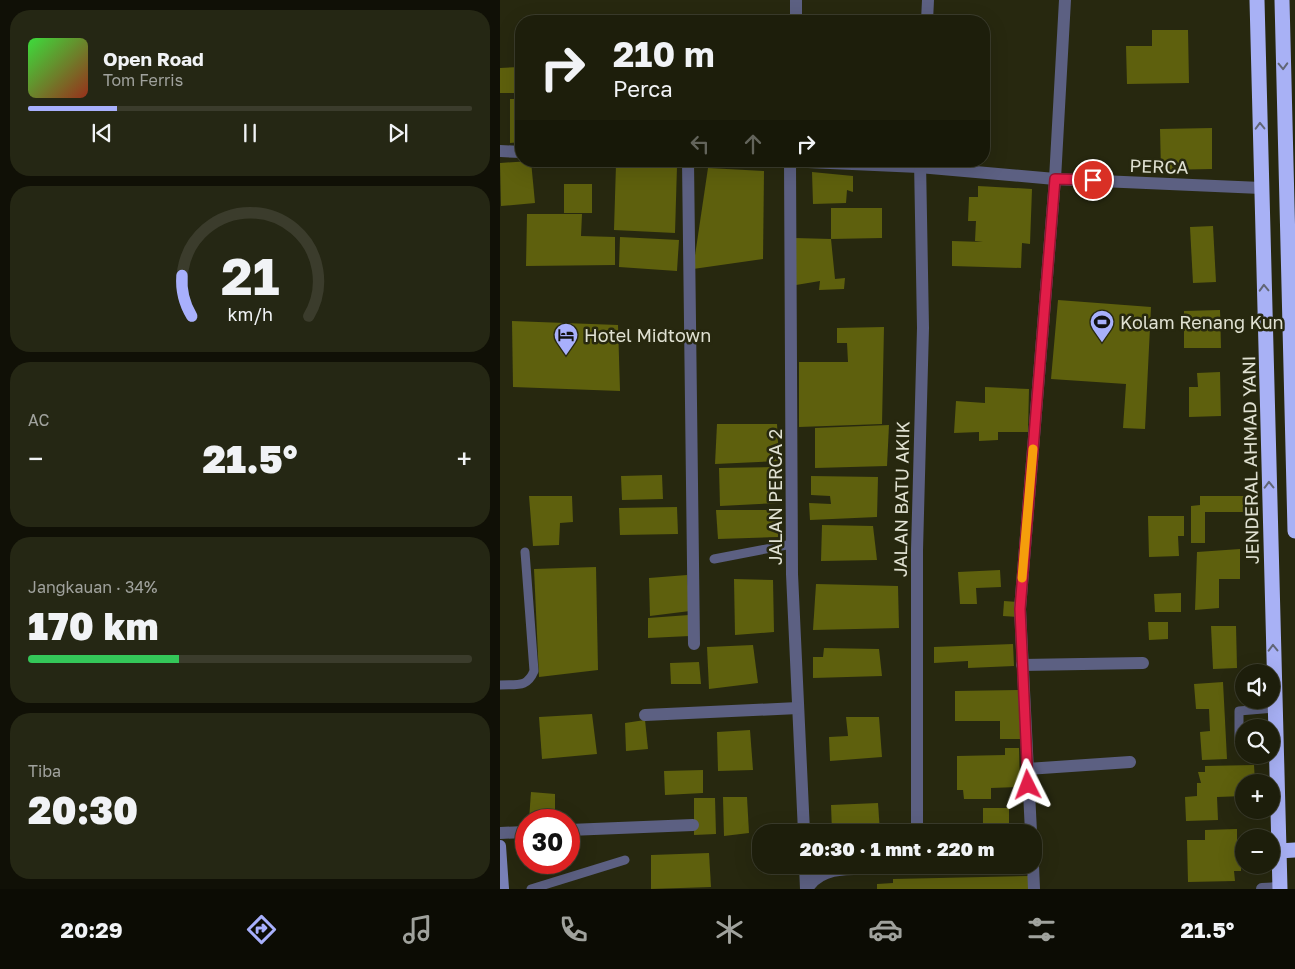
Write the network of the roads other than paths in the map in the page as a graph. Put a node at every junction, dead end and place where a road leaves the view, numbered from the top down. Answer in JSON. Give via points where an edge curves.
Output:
{"nodes":[{"id":1,"x":796,"y":0,"type":"edge"},
{"id":2,"x":928,"y":0,"type":"edge"},
{"id":3,"x":1065,"y":0,"type":"edge"},
{"id":4,"x":1257,"y":0,"type":"edge"},
{"id":5,"x":1282,"y":0,"type":"edge"},
{"id":6,"x":796,"y":15,"type":"edge"},
{"id":7,"x":927,"y":15,"type":"edge"},
{"id":8,"x":1289,"y":42,"type":"edge"},
{"id":9,"x":1290,"y":106,"type":"edge"},
{"id":10,"x":500,"y":151,"type":"edge"},
{"id":11,"x":515,"y":152,"type":"edge"},
{"id":12,"x":688,"y":167,"type":"edge"},
{"id":13,"x":788,"y":167,"type":"edge"},
{"id":14,"x":919,"y":167,"type":"edge"},
{"id":15,"x":946,"y":167,"type":"edge"},
{"id":16,"x":1055,"y":179,"type":"junction"},
{"id":17,"x":1261,"y":188,"type":"junction"},
{"id":18,"x":1292,"y":298,"type":"edge"},
{"id":19,"x":1293,"y":413,"type":"edge"},
{"id":20,"x":1268,"y":419,"type":"junction"},
{"id":21,"x":1295,"y":521,"type":"edge"},
{"id":22,"x":1295,"y":531,"type":"edge"},
{"id":23,"x":792,"y":544,"type":"junction"},
{"id":24,"x":525,"y":552,"type":"dead end"},
{"id":25,"x":714,"y":559,"type":"dead end"},
{"id":26,"x":694,"y":644,"type":"dead end"},
{"id":27,"x":1143,"y":663,"type":"dead end"},
{"id":28,"x":1274,"y":664,"type":"edge"},
{"id":29,"x":1022,"y":665,"type":"junction"},
{"id":30,"x":500,"y":685,"type":"edge"},
{"id":31,"x":798,"y":708,"type":"junction"},
{"id":32,"x":1263,"y":709,"type":"edge"},
{"id":33,"x":1275,"y":709,"type":"edge"},
{"id":34,"x":644,"y":715,"type":"dead end"},
{"id":35,"x":1239,"y":719,"type":"edge"},
{"id":36,"x":1130,"y":762,"type":"dead end"},
{"id":37,"x":1027,"y":769,"type":"junction"},
{"id":38,"x":693,"y":824,"type":"dead end"},
{"id":39,"x":804,"y":824,"type":"edge"},
{"id":40,"x":917,"y":824,"type":"edge"},
{"id":41,"x":1030,"y":824,"type":"edge"},
{"id":42,"x":580,"y":829,"type":"edge"},
{"id":43,"x":1278,"y":829,"type":"edge"},
{"id":44,"x":515,"y":832,"type":"edge"},
{"id":45,"x":500,"y":833,"type":"edge"},
{"id":46,"x":500,"y":846,"type":"edge"},
{"id":47,"x":1280,"y":850,"type":"edge"},
{"id":48,"x":1295,"y":850,"type":"edge"},
{"id":49,"x":625,"y":860,"type":"dead end"},
{"id":50,"x":806,"y":874,"type":"edge"},
{"id":51,"x":821,"y":874,"type":"edge"},
{"id":52,"x":1033,"y":874,"type":"edge"},
{"id":53,"x":1279,"y":874,"type":"edge"},
{"id":54,"x":1280,"y":888,"type":"edge"},
{"id":55,"x":503,"y":889,"type":"edge"},
{"id":56,"x":531,"y":889,"type":"edge"},
{"id":57,"x":807,"y":889,"type":"edge"},
{"id":58,"x":1034,"y":889,"type":"edge"},
{"id":59,"x":1262,"y":889,"type":"edge"}],
"edges":[{"from":1,"to":6,"type":"street"},
{"from":2,"to":7,"type":"street"},
{"from":3,"to":16,"type":"street"},
{"from":17,"to":4,"type":"highway","name":"JENDERAL AHMAD YANI","one_way":true},
{"from":5,"to":8,"type":"highway"},
{"from":8,"to":9,"type":"highway","one_way":true},
{"from":9,"to":18,"type":"highway"},
{"from":10,"to":11,"type":"street"},
{"from":12,"to":26,"type":"street"},
{"from":13,"to":23,"type":"street","name":"JALAN PERCA 2"},
{"from":14,"to":40,"type":"street","name":"JALAN BATU AKIK","via":[[923,328],[916,608]]},
{"from":15,"to":16,"type":"street","name":"PERCA"},
{"from":16,"to":17,"type":"street","name":"PERCA"},
{"from":16,"to":29,"type":"street","via":[[1020,609]]},
{"from":20,"to":17,"type":"highway","name":"JENDERAL AHMAD YANI","one_way":true},
{"from":18,"to":19,"type":"highway"},
{"from":19,"to":20,"type":"highway"},
{"from":19,"to":21,"type":"highway"},
{"from":28,"to":20,"type":"highway","name":"JENDERAL AHMAD YANI","one_way":true},
{"from":21,"to":22,"type":"highway"},
{"from":23,"to":25,"type":"lane"},
{"from":23,"to":31,"type":"street","name":"JALAN PERCA 2"},
{"from":24,"to":30,"type":"lane","via":[[534,670],[530,681],[524,684]]},
{"from":27,"to":29,"type":"street"},
{"from":29,"to":37,"type":"street"},
{"from":31,"to":34,"type":"street"},
{"from":31,"to":39,"type":"street","name":"JALAN PERCA 2"},
{"from":32,"to":35,"type":"lane","via":[[1239,711]]},
{"from":33,"to":43,"type":"highway","name":"JENDERAL AHMAD YANI"},
{"from":36,"to":37,"type":"street"},
{"from":37,"to":41,"type":"street"},
{"from":38,"to":42,"type":"street"},
{"from":44,"to":45,"type":"street"},
{"from":46,"to":55,"type":"street"},
{"from":47,"to":48,"type":"highway"},
{"from":49,"to":56,"type":"lane"},
{"from":50,"to":57,"type":"street"},
{"from":51,"to":57,"type":"street"},
{"from":52,"to":58,"type":"street"},
{"from":53,"to":54,"type":"highway","name":"JENDERAL AHMAD YANI"},
{"from":54,"to":59,"type":"street"}]}
